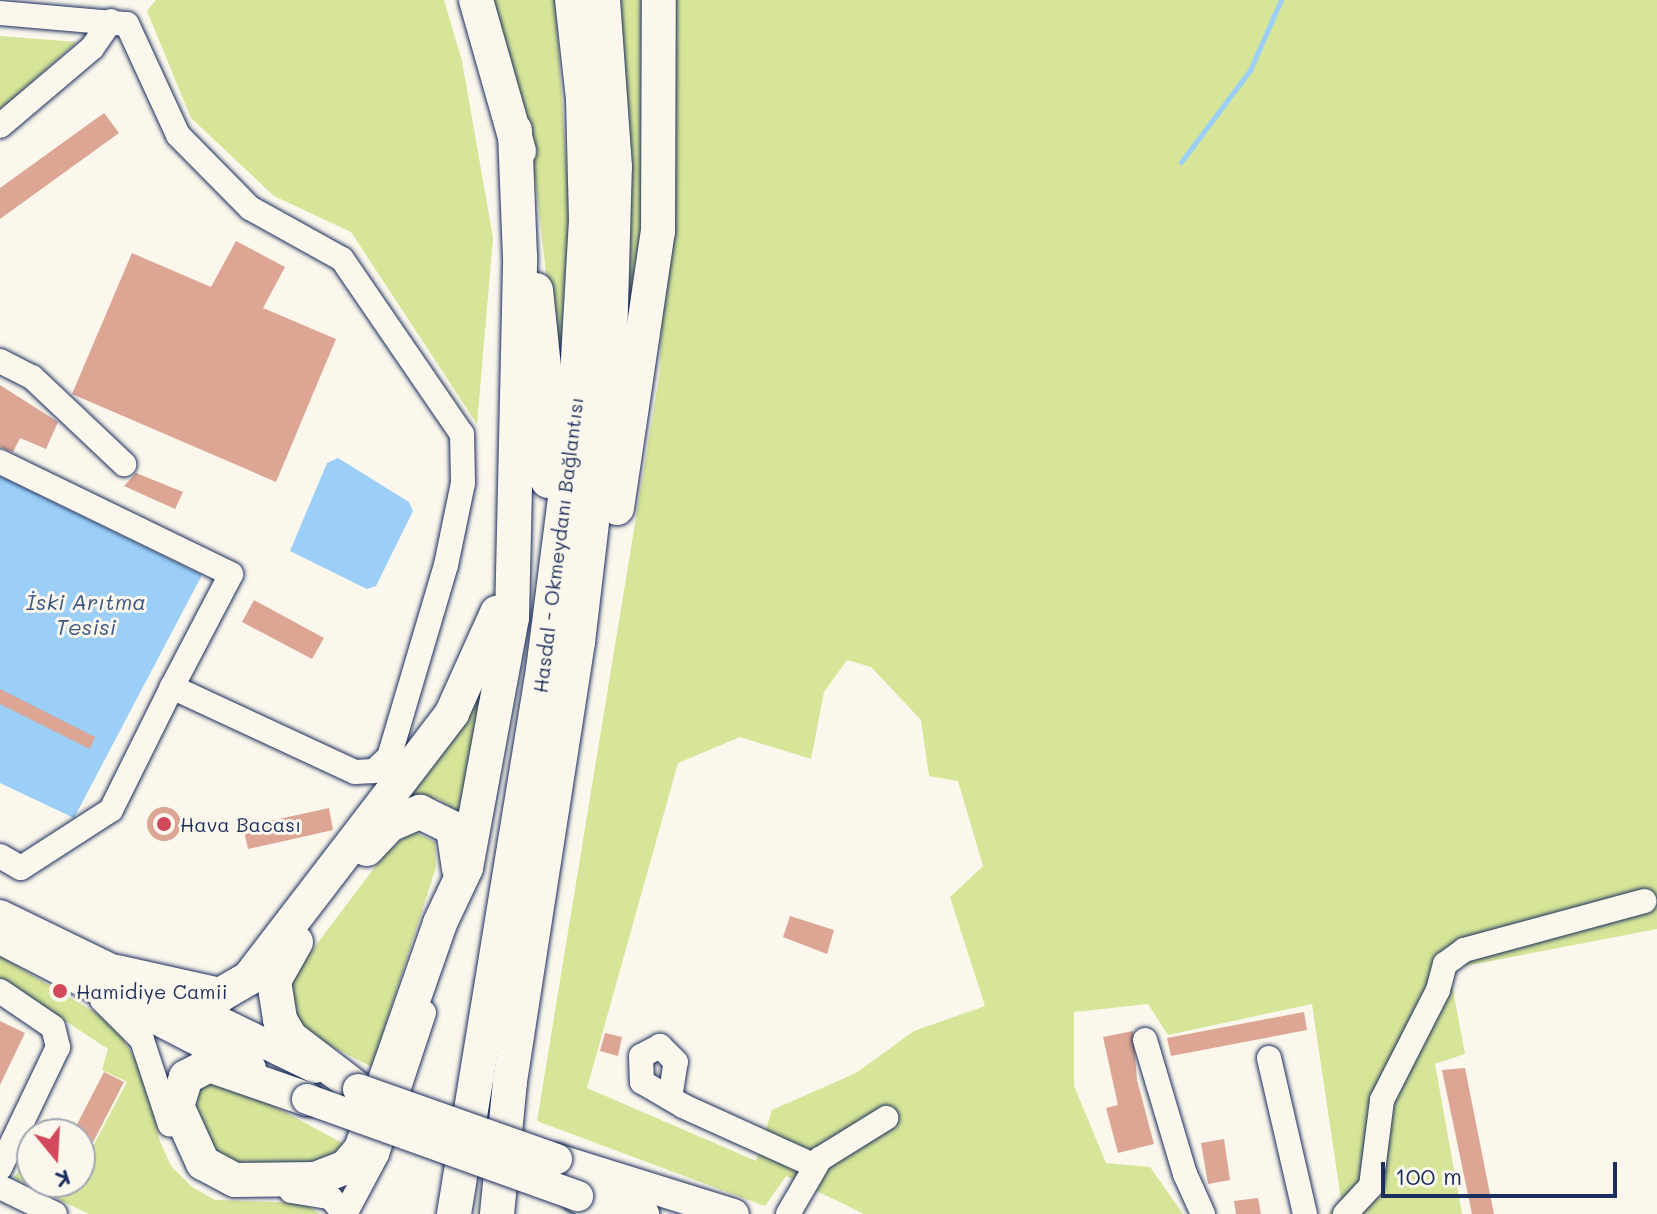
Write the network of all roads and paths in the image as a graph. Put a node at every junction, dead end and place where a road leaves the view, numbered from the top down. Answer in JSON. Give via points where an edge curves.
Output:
{"nodes":[{"id":1,"x":476,"y":0,"type":"edge"},
{"id":2,"x":572,"y":0,"type":"edge"},
{"id":3,"x":603,"y":0,"type":"edge"},
{"id":4,"x":659,"y":0,"type":"edge"},
{"id":5,"x":0,"y":13,"type":"edge"},
{"id":6,"x":111,"y":21,"type":"junction"},
{"id":7,"x":0,"y":126,"type":"edge"},
{"id":8,"x":515,"y":130,"type":"junction"},
{"id":9,"x":0,"y":361,"type":"edge"},
{"id":10,"x":0,"y":462,"type":"edge"},
{"id":11,"x":124,"y":464,"type":"dead end"},
{"id":12,"x":512,"y":505,"type":"junction"},
{"id":13,"x":172,"y":687,"type":"junction"},
{"id":14,"x":525,"y":772,"type":"junction"},
{"id":15,"x":547,"y":835,"type":"junction"},
{"id":16,"x":0,"y":856,"type":"edge"},
{"id":17,"x":457,"y":882,"type":"junction"},
{"id":18,"x":1644,"y":901,"type":"dead end"},
{"id":19,"x":0,"y":915,"type":"edge"},
{"id":20,"x":0,"y":939,"type":"edge"},
{"id":21,"x":47,"y":963,"type":"junction"},
{"id":22,"x":117,"y":972,"type":"junction"},
{"id":23,"x":0,"y":991,"type":"edge"},
{"id":24,"x":1145,"y":1040,"type":"dead end"},
{"id":25,"x":519,"y":1045,"type":"junction"},
{"id":26,"x":1269,"y":1058,"type":"dead end"},
{"id":27,"x":472,"y":1085,"type":"junction"},
{"id":28,"x":358,"y":1089,"type":"junction"},
{"id":29,"x":670,"y":1098,"type":"dead end"},
{"id":30,"x":307,"y":1099,"type":"junction"},
{"id":31,"x":886,"y":1118,"type":"dead end"},
{"id":32,"x":815,"y":1166,"type":"junction"},
{"id":33,"x":0,"y":1168,"type":"edge"},
{"id":34,"x":348,"y":1177,"type":"junction"},
{"id":35,"x":0,"y":1187,"type":"edge"},
{"id":36,"x":578,"y":1196,"type":"junction"},
{"id":37,"x":39,"y":1211,"type":"edge"},
{"id":38,"x":345,"y":1214,"type":"edge"},
{"id":39,"x":365,"y":1214,"type":"edge"},
{"id":40,"x":437,"y":1214,"type":"edge"},
{"id":41,"x":454,"y":1214,"type":"edge"},
{"id":42,"x":497,"y":1214,"type":"edge"},
{"id":43,"x":521,"y":1214,"type":"edge"},
{"id":44,"x":618,"y":1214,"type":"edge"},
{"id":45,"x":644,"y":1214,"type":"edge"},
{"id":46,"x":734,"y":1214,"type":"edge"},
{"id":47,"x":788,"y":1214,"type":"edge"},
{"id":48,"x":1203,"y":1214,"type":"edge"},
{"id":49,"x":1305,"y":1214,"type":"edge"},
{"id":50,"x":1345,"y":1214,"type":"edge"}],
"edges":[{"from":1,"to":8,"type":"highway"},
{"from":2,"to":14,"type":"highway","name":"Hasdal - Okmeydanı Bağlantısı","via":[[584,113],[583,315],[555,585]]},
{"from":3,"to":15,"type":"highway","name":"Hasdal - Okmeydanı Bağlantısı","via":[[615,167],[610,363],[582,615]]},
{"from":4,"to":15,"type":"highway","via":[[662,174],[651,297],[572,782]]},
{"from":5,"to":6,"type":"street"},
{"from":6,"to":7,"type":"street","via":[[92,48]]},
{"from":6,"to":13,"type":"street","via":[[127,24],[178,135],[250,208],[342,259],[462,434],[463,483],[446,565],[400,728],[389,757],[374,771],[355,772]]},
{"from":8,"to":12,"type":"highway","via":[[520,257]]},
{"from":8,"to":14,"type":"highway","via":[[550,449],[523,696]]},
{"from":9,"to":11,"type":"street","via":[[32,377]]},
{"from":10,"to":13,"type":"street","via":[[231,574]]},
{"from":12,"to":17,"type":"highway","via":[[508,640],[472,850]]},
{"from":12,"to":22,"type":"highway","via":[[497,614],[467,688],[249,978],[220,995]]},
{"from":13,"to":16,"type":"street","via":[[111,810],[21,868]]},
{"from":14,"to":27,"type":"highway","name":"Hasdal - Okmeydanı Bağlantısı"},
{"from":15,"to":25,"type":"highway","name":"Hasdal - Okmeydanı Bağlantısı"},
{"from":17,"to":28,"type":"highway","via":[[459,842],[453,828],[420,812],[400,818],[370,844],[280,965],[273,992],[284,1030]]},
{"from":17,"to":34,"type":"highway"},
{"from":18,"to":50,"type":"street","via":[[1464,950],[1445,964],[1433,1001],[1382,1100],[1371,1186]]},
{"from":19,"to":22,"type":"main road"},
{"from":20,"to":21,"type":"main road"},
{"from":21,"to":30,"type":"main road"},
{"from":21,"to":38,"type":"street","via":[[106,1002],[142,1040],[174,1141],[201,1173],[237,1189],[309,1190],[330,1197]]},
{"from":22,"to":28,"type":"main road"},
{"from":23,"to":33,"type":"street","via":[[53,1027],[58,1047]]},
{"from":24,"to":48,"type":"street","via":[[1185,1174]]},
{"from":25,"to":42,"type":"highway"},
{"from":25,"to":43,"type":"highway"},
{"from":26,"to":49,"type":"street"},
{"from":27,"to":40,"type":"highway","via":[[459,1104]]},
{"from":27,"to":41,"type":"highway"},
{"from":28,"to":46,"type":"main road","bridge":true},
{"from":29,"to":32,"type":"street"},
{"from":30,"to":34,"type":"highway","via":[[209,1065],[186,1077],[177,1106],[192,1148],[218,1174],[269,1183]]},
{"from":30,"to":36,"type":"main road","bridge":true},
{"from":31,"to":32,"type":"street"},
{"from":32,"to":47,"type":"street"},
{"from":34,"to":38,"type":"street"},
{"from":34,"to":39,"type":"street"},
{"from":35,"to":37,"type":"street"},
{"from":36,"to":44,"type":"highway"},
{"from":36,"to":45,"type":"main road"}]}
